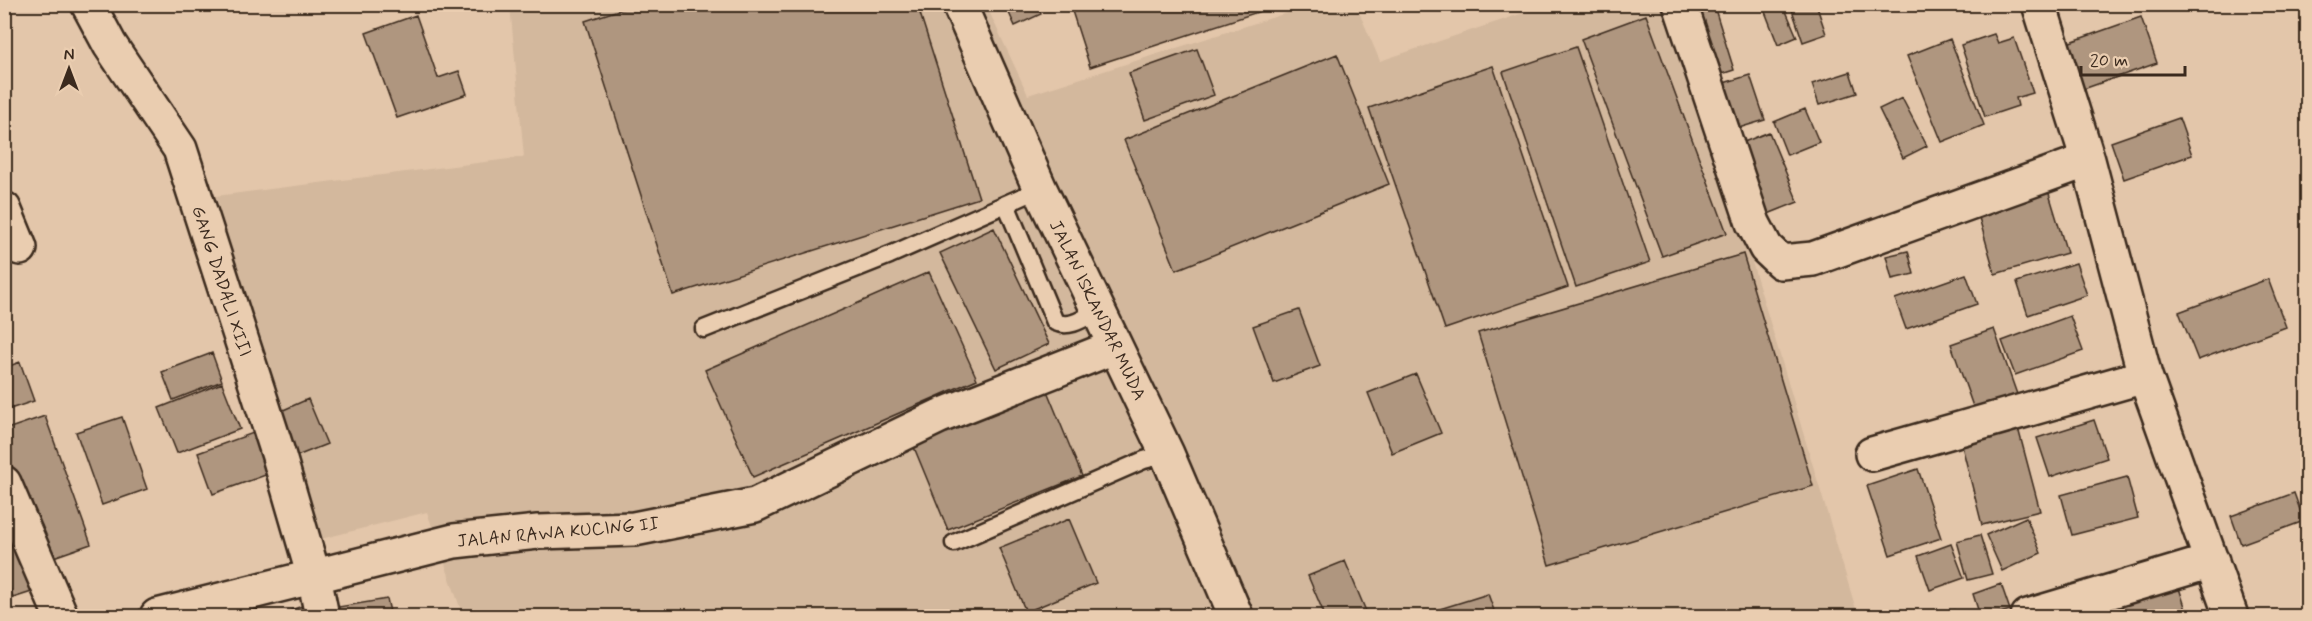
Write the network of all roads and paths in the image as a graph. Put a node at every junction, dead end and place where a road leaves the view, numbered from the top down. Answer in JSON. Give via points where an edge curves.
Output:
{"nodes":[{"id":1,"x":88,"y":4,"type":"edge"},
{"id":2,"x":959,"y":4,"type":"edge"},
{"id":3,"x":1680,"y":4,"type":"edge"},
{"id":4,"x":2039,"y":4,"type":"edge"},
{"id":5,"x":2088,"y":160,"type":"junction"},
{"id":6,"x":1040,"y":189,"type":"junction"},
{"id":7,"x":1006,"y":204,"type":"junction"},
{"id":8,"x":4,"y":209,"type":"edge"},
{"id":9,"x":20,"y":248,"type":"dead end"},
{"id":10,"x":1097,"y":311,"type":"junction"},
{"id":11,"x":704,"y":329,"type":"dead end"},
{"id":12,"x":1114,"y":347,"type":"junction"},
{"id":13,"x":2145,"y":376,"type":"junction"},
{"id":14,"x":1167,"y":454,"type":"junction"},
{"id":15,"x":1872,"y":454,"type":"dead end"},
{"id":16,"x":4,"y":483,"type":"edge"},
{"id":17,"x":954,"y":543,"type":"dead end"},
{"id":18,"x":2212,"y":561,"type":"junction"},
{"id":19,"x":314,"y":577,"type":"junction"},
{"id":20,"x":61,"y":616,"type":"edge"},
{"id":21,"x":157,"y":616,"type":"edge"},
{"id":22,"x":322,"y":616,"type":"edge"},
{"id":23,"x":1236,"y":616,"type":"edge"},
{"id":24,"x":2028,"y":616,"type":"edge"},
{"id":25,"x":2231,"y":616,"type":"edge"}],
"edges":[{"from":1,"to":19,"type":"street","name":"GANG DADALI XIII","via":[[110,45],[180,149]]},
{"from":2,"to":6,"type":"street","name":"JALAN ISKANDAR MUDA"},
{"from":3,"to":5,"type":"street","via":[[1753,223],[1766,248],[1781,262],[1813,259]]},
{"from":4,"to":5,"type":"street"},
{"from":5,"to":13,"type":"street"},
{"from":6,"to":7,"type":"lane"},
{"from":6,"to":10,"type":"street","name":"JALAN ISKANDAR MUDA"},
{"from":7,"to":10,"type":"lane","via":[[1055,322],[1070,324]]},
{"from":7,"to":11,"type":"lane"},
{"from":8,"to":9,"type":"street"},
{"from":10,"to":12,"type":"street","name":"JALAN ISKANDAR MUDA"},
{"from":12,"to":14,"type":"street","name":"JALAN ISKANDAR MUDA"},
{"from":12,"to":19,"type":"street","name":"JALAN RAWA KUCING II","via":[[940,416],[755,505],[634,530],[538,532],[454,541]]},
{"from":13,"to":15,"type":"street"},
{"from":13,"to":18,"type":"street"},
{"from":14,"to":17,"type":"lane","via":[[1144,460]]},
{"from":14,"to":23,"type":"street","name":"JALAN ISKANDAR MUDA"},
{"from":16,"to":20,"type":"street"},
{"from":18,"to":24,"type":"street"},
{"from":18,"to":25,"type":"street"},
{"from":19,"to":21,"type":"street","name":"JALAN RAWA KUCING II"},
{"from":19,"to":22,"type":"street","name":"GANG DADALI XIII"}]}
